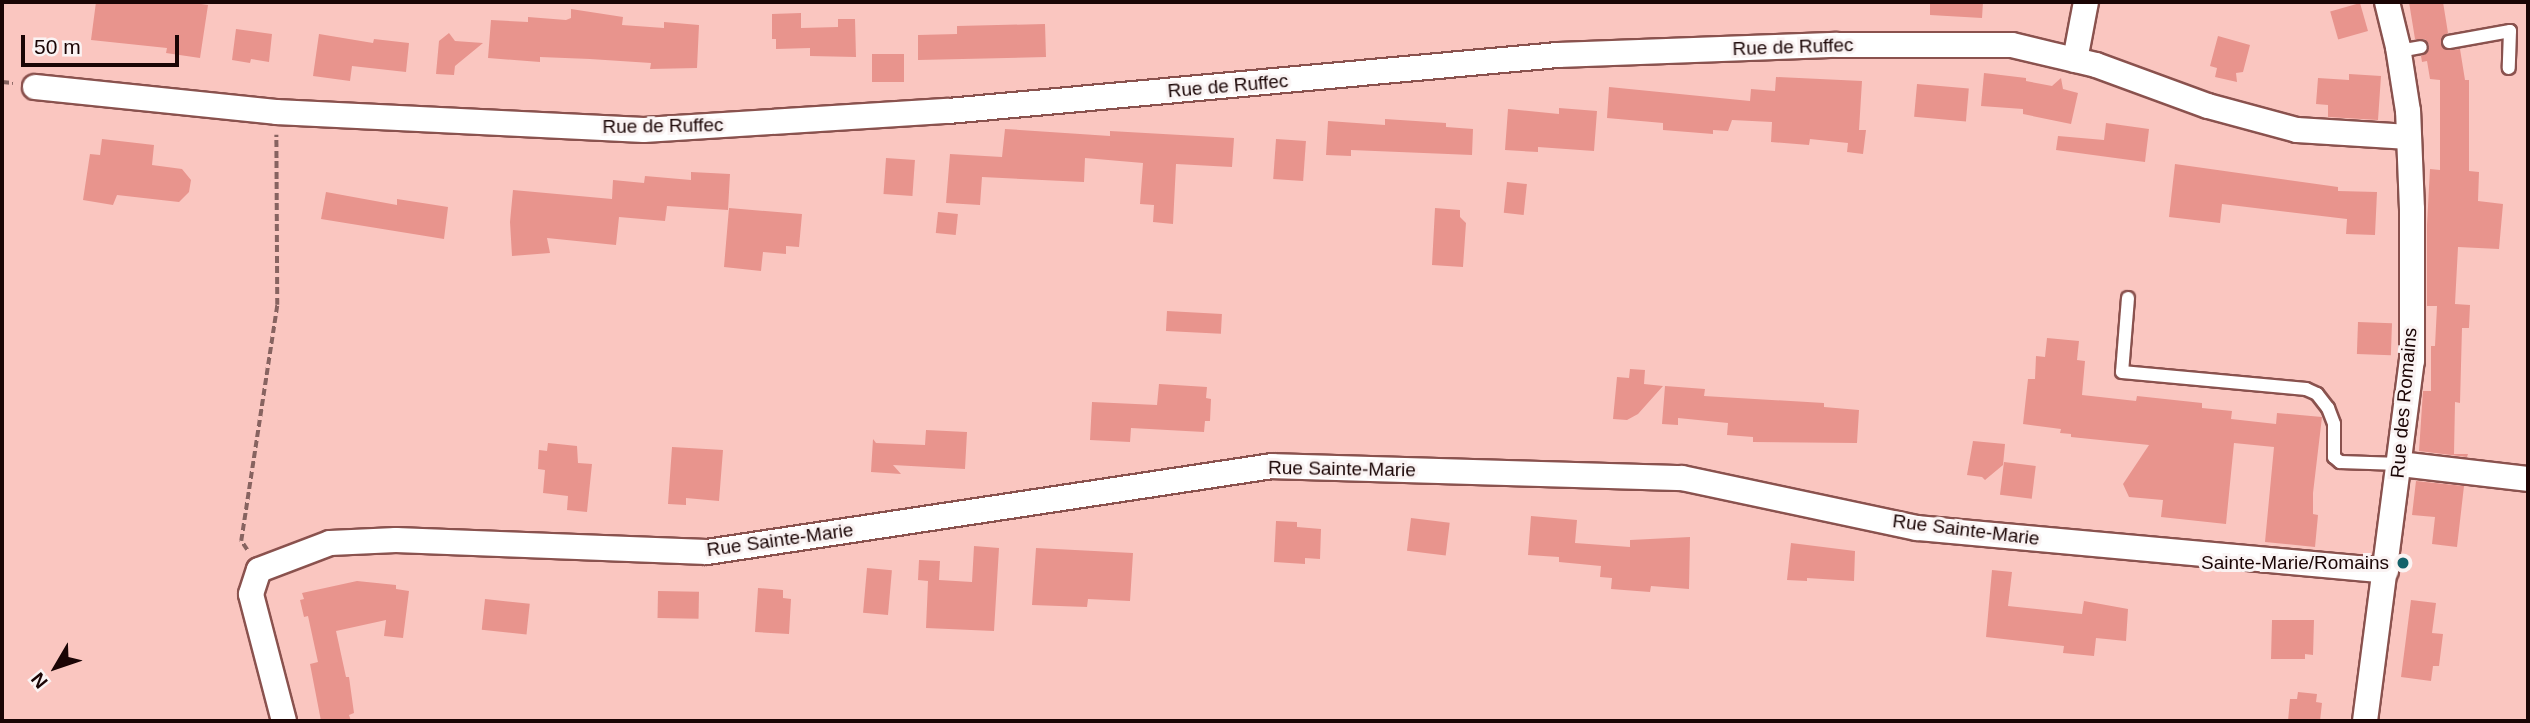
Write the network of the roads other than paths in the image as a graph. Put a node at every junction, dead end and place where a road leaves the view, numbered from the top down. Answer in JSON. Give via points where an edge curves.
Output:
{"nodes":[{"id":1,"x":2086,"y":2,"type":"edge"},
{"id":2,"x":2387,"y":2,"type":"edge"},
{"id":3,"x":2449,"y":42,"type":"dead end"},
{"id":4,"x":2075,"y":60,"type":"junction"},
{"id":5,"x":2509,"y":68,"type":"dead end"},
{"id":6,"x":36,"y":87,"type":"dead end"},
{"id":7,"x":2409,"y":137,"type":"junction"},
{"id":8,"x":2128,"y":298,"type":"dead end"},
{"id":9,"x":2400,"y":464,"type":"junction"},
{"id":10,"x":2528,"y":480,"type":"edge"},
{"id":11,"x":2386,"y":571,"type":"junction"},
{"id":12,"x":284,"y":721,"type":"edge"},
{"id":13,"x":2365,"y":721,"type":"edge"}],
"edges":[{"from":1,"to":4,"type":"street"},
{"from":2,"to":7,"type":"street","name":"Rue des Romains","via":[[2410,49]]},
{"from":3,"to":5,"type":"lane","via":[[2511,25]]},
{"from":4,"to":6,"type":"street","name":"Rue de Ruffec","via":[[2012,46],[1837,45],[1572,55],[948,111],[644,130],[276,112]]},
{"from":4,"to":7,"type":"street","name":"Rue de Ruffec","via":[[2208,106],[2297,130]]},
{"from":7,"to":9,"type":"street","name":"Rue des Romains","via":[[2412,361]]},
{"from":8,"to":9,"type":"lane","via":[[2122,372],[2306,389],[2328,408],[2334,424],[2334,457],[2340,463]]},
{"from":9,"to":10,"type":"street"},
{"from":9,"to":11,"type":"street","name":"Rue des Romains"},
{"from":11,"to":12,"type":"street","name":"Rue Sainte-Marie","via":[[1917,528],[1682,478],[1272,466],[707,552],[396,540],[330,543],[260,570],[251,594]]},
{"from":11,"to":13,"type":"street","name":"Rue des Romains"}]}
